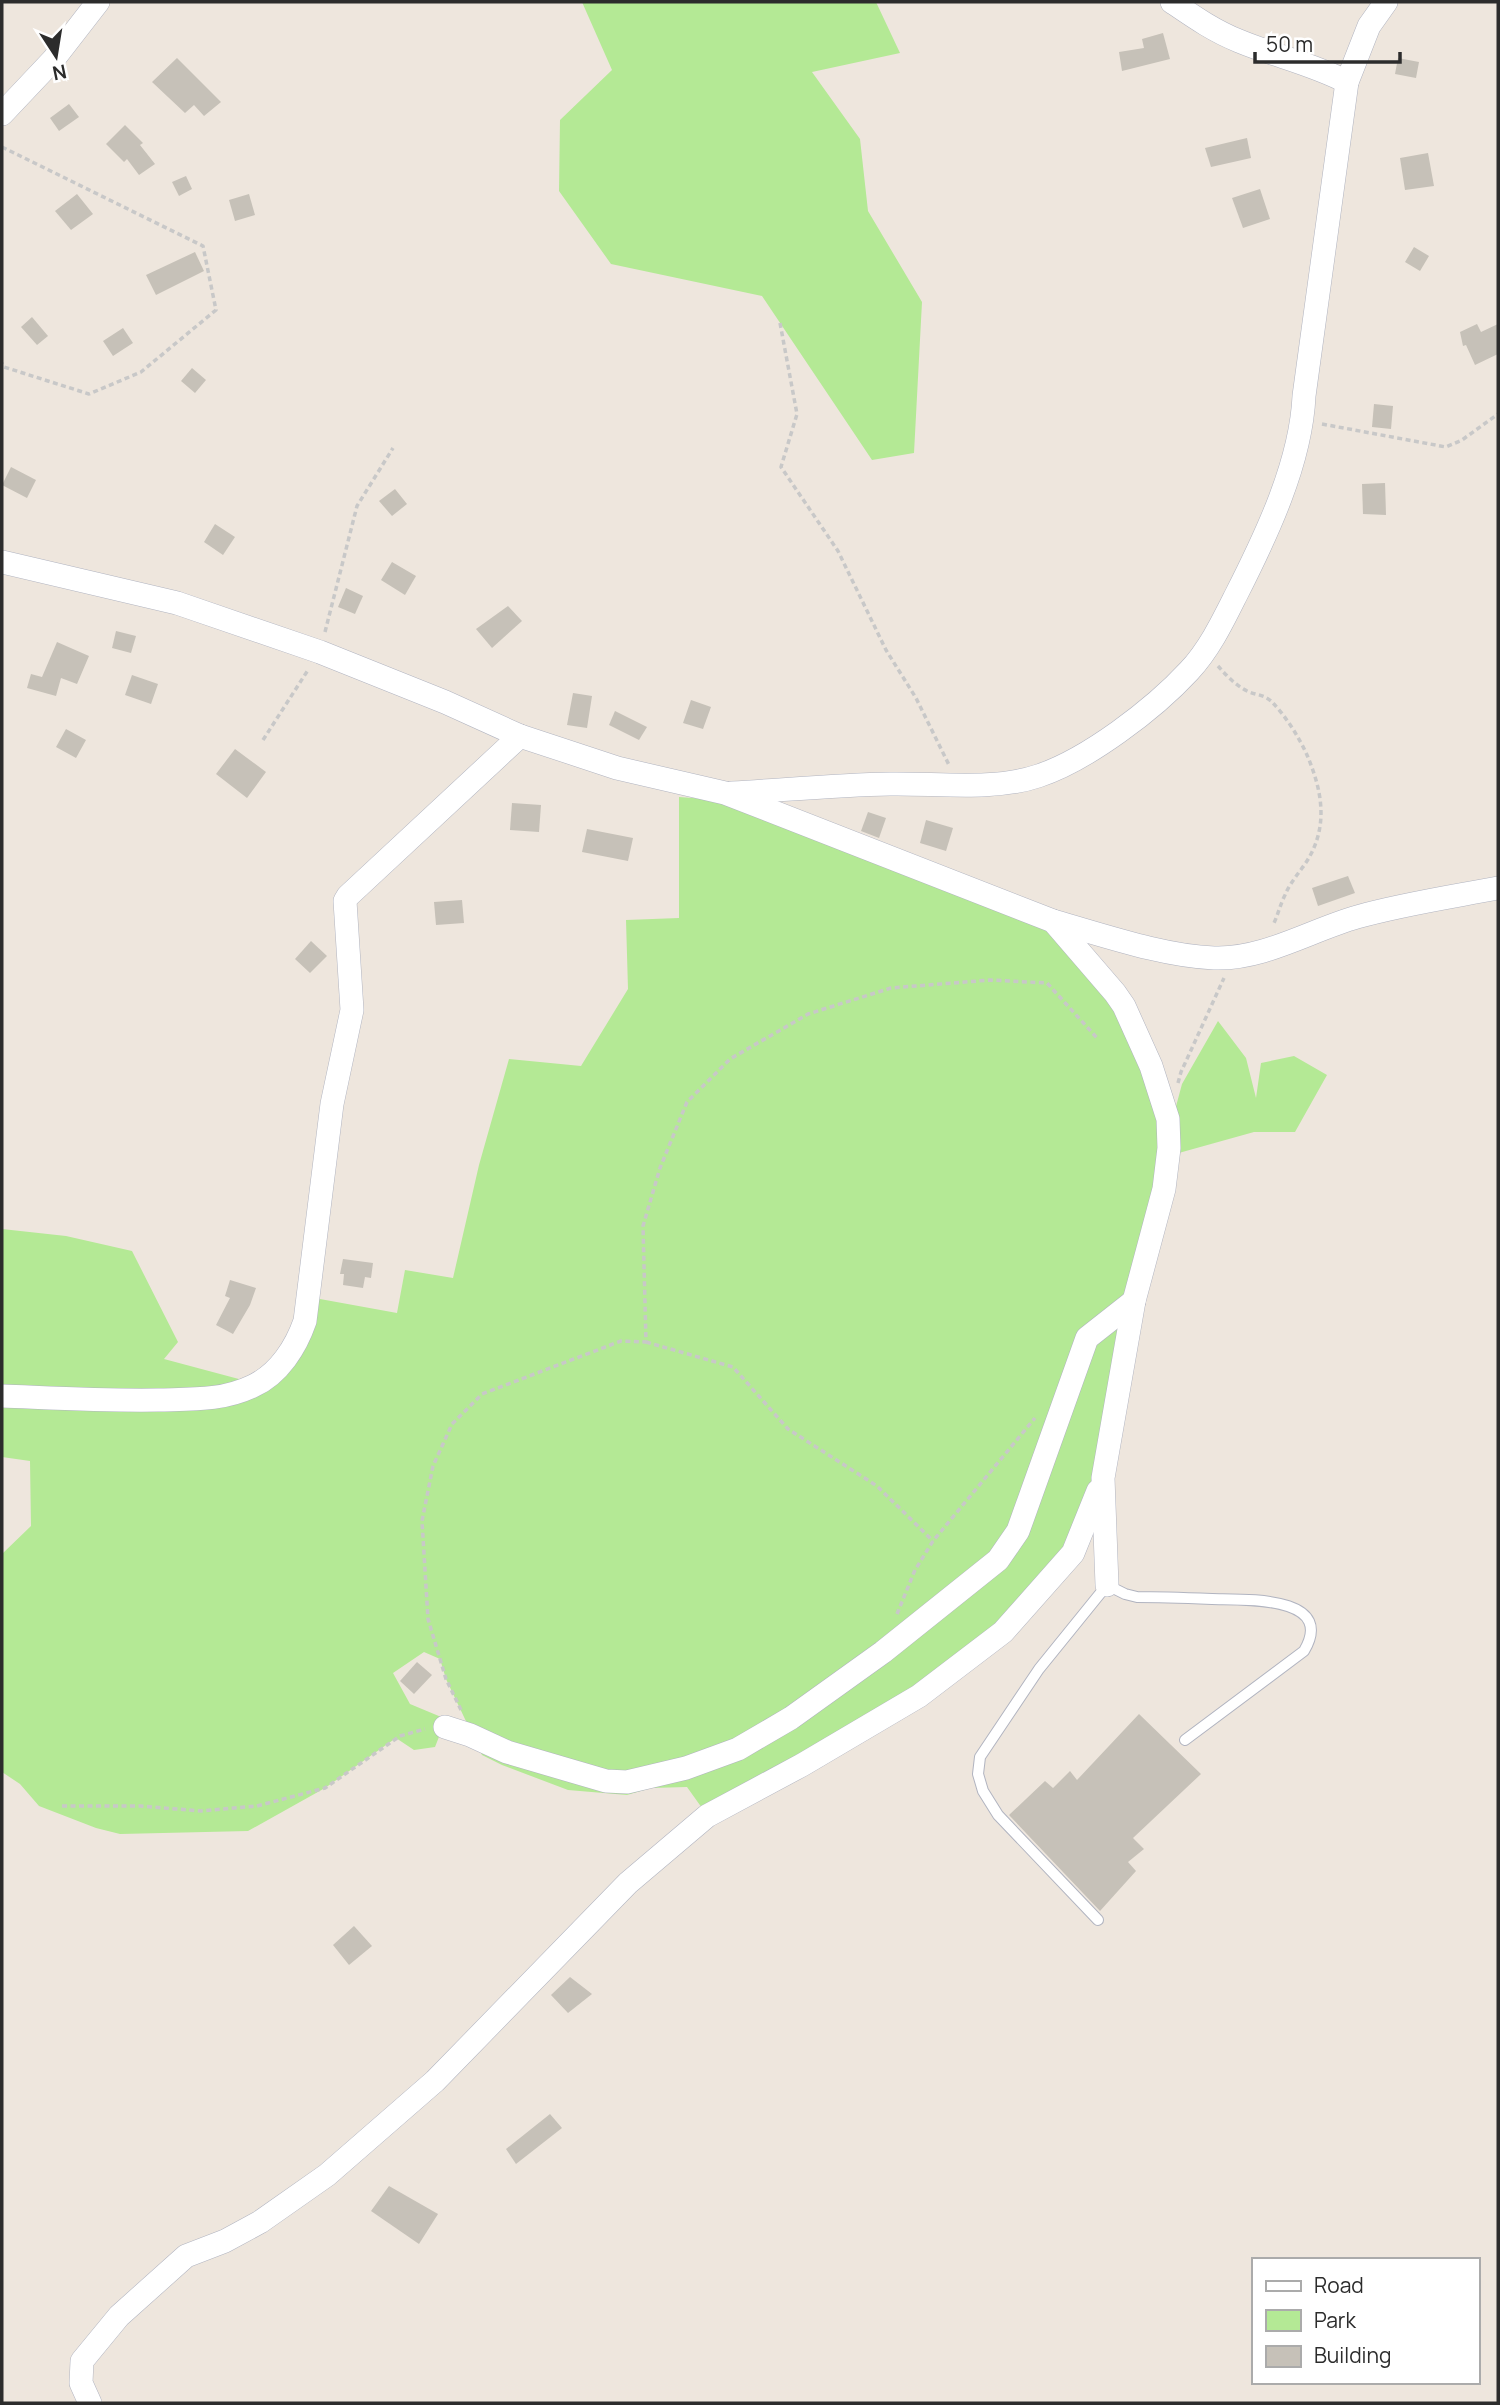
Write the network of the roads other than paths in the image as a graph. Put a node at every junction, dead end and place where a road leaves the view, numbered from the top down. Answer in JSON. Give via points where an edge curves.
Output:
{"nodes":[{"id":1,"x":99,"y":2,"type":"edge"},
{"id":2,"x":1172,"y":2,"type":"edge"},
{"id":3,"x":1386,"y":2,"type":"edge"},
{"id":4,"x":1348,"y":82,"type":"junction"},
{"id":5,"x":2,"y":114,"type":"edge"},
{"id":6,"x":2,"y":562,"type":"edge"},
{"id":7,"x":520,"y":736,"type":"junction"},
{"id":8,"x":725,"y":793,"type":"junction"},
{"id":9,"x":1498,"y":888,"type":"edge"},
{"id":10,"x":1053,"y":921,"type":"junction"},
{"id":11,"x":1134,"y":1301,"type":"junction"},
{"id":12,"x":2,"y":1395,"type":"edge"},
{"id":13,"x":1103,"y":1478,"type":"junction"},
{"id":14,"x":1107,"y":1585,"type":"junction"},
{"id":15,"x":445,"y":1727,"type":"road end"},
{"id":16,"x":1185,"y":1740,"type":"dead end"},
{"id":17,"x":1098,"y":1920,"type":"dead end"},
{"id":18,"x":90,"y":2403,"type":"edge"}],
"edges":[{"from":1,"to":5,"type":"street"},
{"from":2,"to":4,"type":"street","via":[[1227,36]]},
{"from":3,"to":4,"type":"street","via":[[1369,26]]},
{"from":4,"to":8,"type":"street","via":[[1303,420],[1274,519],[1222,624],[1189,671],[1115,734],[1037,777],[962,785]]},
{"from":6,"to":7,"type":"street","via":[[177,603],[320,652]]},
{"from":7,"to":8,"type":"street","via":[[617,768]]},
{"from":7,"to":12,"type":"street","via":[[345,901],[352,1010],[332,1104],[305,1321],[291,1352],[255,1386],[218,1398],[96,1401]]},
{"from":8,"to":10,"type":"street"},
{"from":9,"to":10,"type":"street","via":[[1356,917],[1236,957],[1183,955]]},
{"from":10,"to":11,"type":"street","via":[[1124,1006],[1168,1119],[1164,1189]]},
{"from":11,"to":13,"type":"street"},
{"from":11,"to":15,"type":"street","via":[[1087,1338],[1018,1531],[998,1560],[791,1718],[738,1749],[687,1768],[627,1782],[606,1781],[507,1752]]},
{"from":13,"to":14,"type":"street"},
{"from":13,"to":18,"type":"street","via":[[1073,1553],[1003,1632],[919,1696],[707,1816],[628,1883],[435,2081],[327,2175],[260,2222],[186,2256],[120,2316],[82,2361],[81,2383]]},
{"from":14,"to":16,"type":"lane","via":[[1137,1597],[1270,1601],[1306,1616],[1311,1640],[1304,1651]]},
{"from":14,"to":17,"type":"lane","via":[[1039,1669],[980,1757],[978,1774],[998,1815]]}]}
